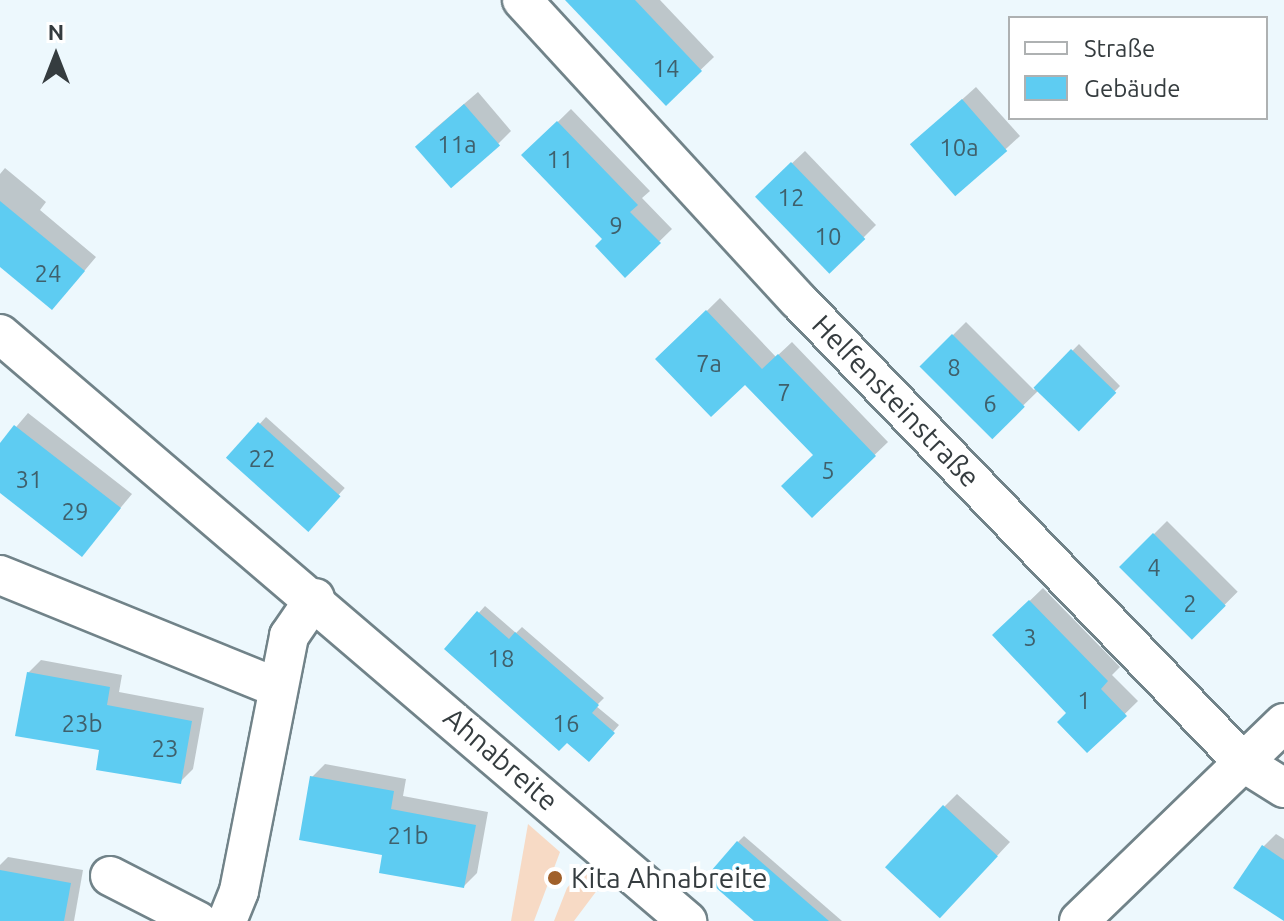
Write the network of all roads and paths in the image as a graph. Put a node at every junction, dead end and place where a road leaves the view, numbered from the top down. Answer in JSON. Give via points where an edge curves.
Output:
{"nodes":[{"id":1,"x":522,"y":0,"type":"edge"},
{"id":2,"x":0,"y":334,"type":"edge"},
{"id":3,"x":0,"y":575,"type":"edge"},
{"id":4,"x":315,"y":598,"type":"junction"},
{"id":5,"x":276,"y":687,"type":"junction"},
{"id":6,"x":1284,"y":723,"type":"edge"},
{"id":7,"x":1244,"y":763,"type":"junction"},
{"id":8,"x":1284,"y":788,"type":"edge"},
{"id":9,"x":110,"y":876,"type":"dead end"},
{"id":10,"x":198,"y":921,"type":"edge"},
{"id":11,"x":227,"y":921,"type":"edge"},
{"id":12,"x":687,"y":921,"type":"edge"},
{"id":13,"x":1079,"y":921,"type":"edge"}],
"edges":[{"from":1,"to":7,"type":"street","name":"Helfensteinstraße","via":[[798,300]]},
{"from":2,"to":4,"type":"street","name":"Ahnabreite"},
{"from":3,"to":5,"type":"street"},
{"from":4,"to":5,"type":"street","via":[[289,636]]},
{"from":4,"to":12,"type":"street","name":"Ahnabreite"},
{"from":5,"to":11,"type":"street","via":[[239,891]]},
{"from":6,"to":7,"type":"street"},
{"from":7,"to":8,"type":"street","name":"Helfensteinstraße"},
{"from":7,"to":13,"type":"street"},
{"from":9,"to":10,"type":"street"}]}
